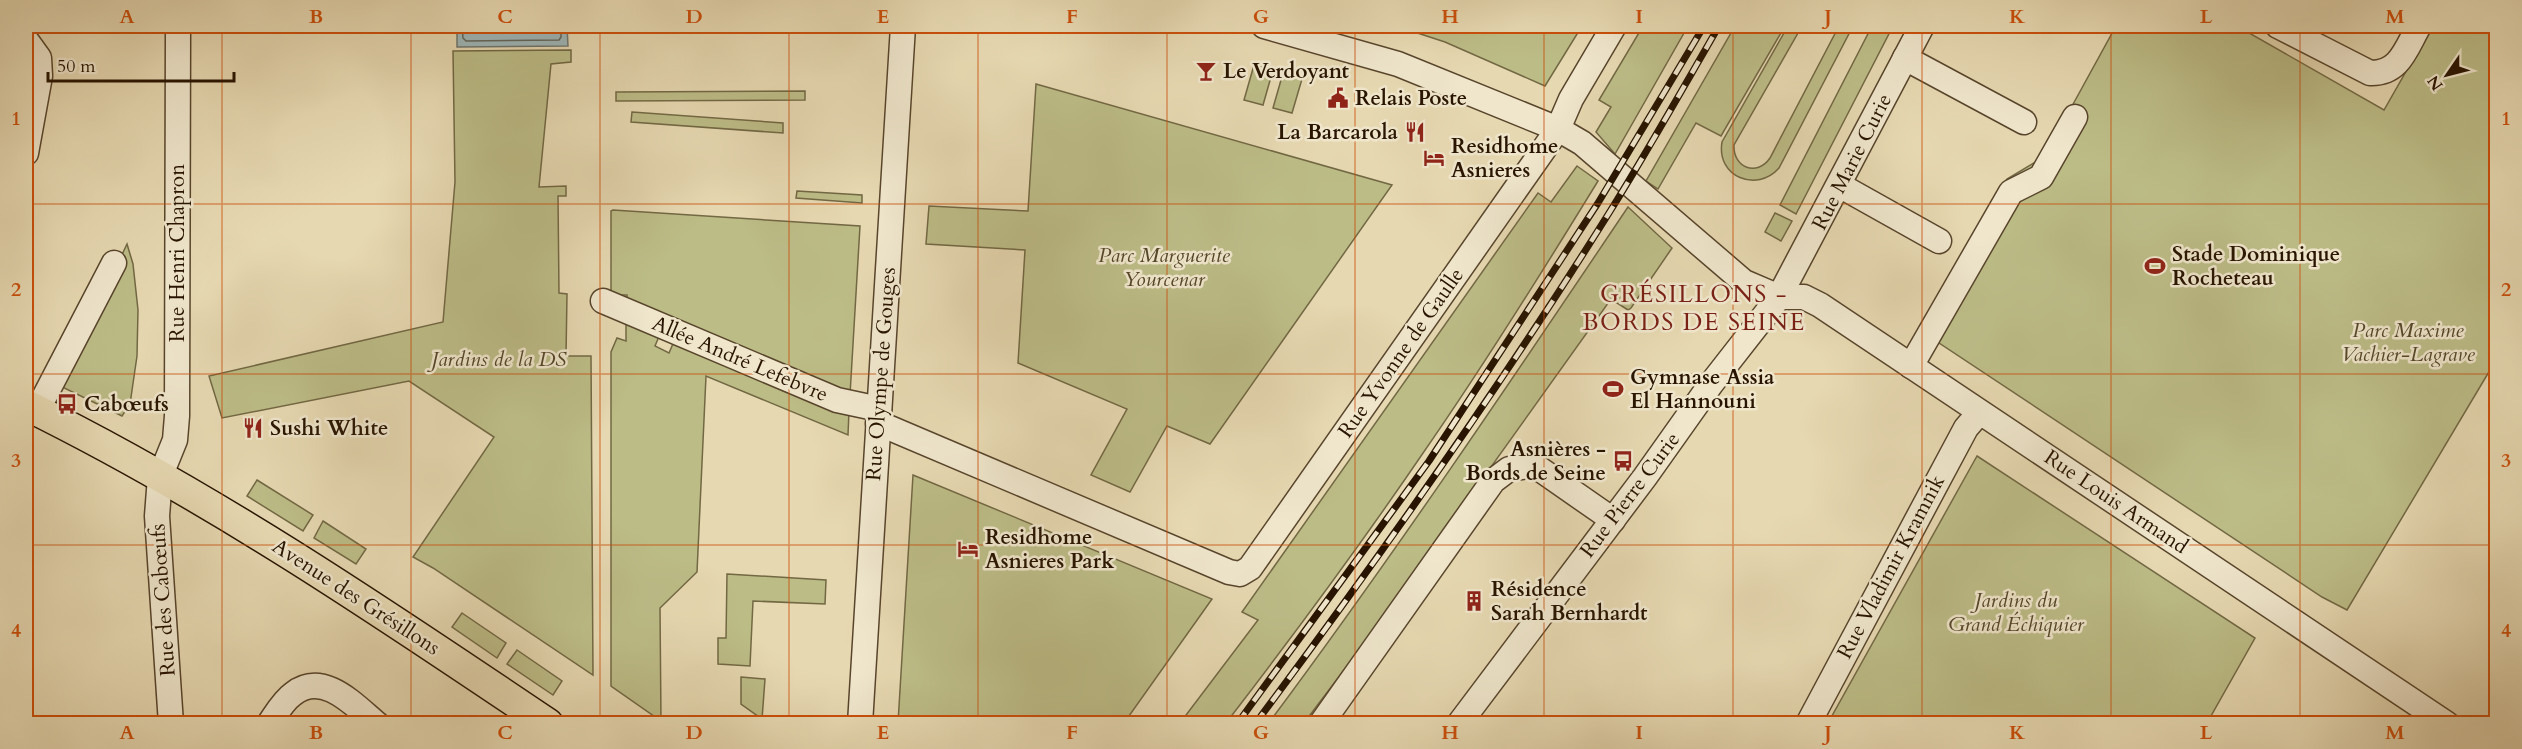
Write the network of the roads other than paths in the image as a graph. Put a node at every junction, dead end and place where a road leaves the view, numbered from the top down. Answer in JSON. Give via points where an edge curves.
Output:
{"nodes":[{"id":1,"x":178,"y":26,"type":"edge"},
{"id":2,"x":903,"y":26,"type":"edge"},
{"id":3,"x":1264,"y":26,"type":"edge"},
{"id":4,"x":1614,"y":26,"type":"edge"},
{"id":5,"x":1922,"y":26,"type":"edge"},
{"id":6,"x":2278,"y":26,"type":"edge"},
{"id":7,"x":2419,"y":26,"type":"edge"},
{"id":8,"x":26,"y":40,"type":"edge"},
{"id":9,"x":1905,"y":58,"type":"junction"},
{"id":10,"x":2075,"y":117,"type":"dead end"},
{"id":11,"x":2024,"y":122,"type":"dead end"},
{"id":12,"x":1558,"y":129,"type":"junction"},
{"id":13,"x":26,"y":153,"type":"edge"},
{"id":14,"x":1839,"y":185,"type":"junction"},
{"id":15,"x":1939,"y":241,"type":"dead end"},
{"id":16,"x":114,"y":262,"type":"dead end"},
{"id":17,"x":1779,"y":297,"type":"junction"},
{"id":18,"x":603,"y":301,"type":"dead end"},
{"id":19,"x":1911,"y":366,"type":"junction"},
{"id":20,"x":31,"y":408,"type":"edge"},
{"id":21,"x":1979,"y":413,"type":"junction"},
{"id":22,"x":878,"y":416,"type":"junction"},
{"id":23,"x":160,"y":477,"type":"junction"},
{"id":24,"x":1613,"y":520,"type":"junction"},
{"id":25,"x":1240,"y":574,"type":"joint"},
{"id":26,"x":171,"y":723,"type":"edge"},
{"id":27,"x":269,"y":723,"type":"edge"},
{"id":28,"x":377,"y":723,"type":"edge"},
{"id":29,"x":548,"y":723,"type":"edge"},
{"id":30,"x":860,"y":723,"type":"edge"},
{"id":31,"x":1321,"y":723,"type":"edge"},
{"id":32,"x":1459,"y":723,"type":"edge"},
{"id":33,"x":1808,"y":723,"type":"edge"},
{"id":34,"x":2447,"y":723,"type":"edge"}],
"edges":[{"from":1,"to":23,"type":"street","name":"Rue Henri Chapron","via":[[177,405],[175,440]]},
{"from":2,"to":22,"type":"street","name":"Rue Olympe de Gouges"},
{"from":3,"to":12,"type":"street","name":"Rue Louis Armand","via":[[1398,64]]},
{"from":4,"to":12,"type":"street","name":"Rue Yvonne de Gaulle"},
{"from":5,"to":9,"type":"street","name":"Rue Marie Curie"},
{"from":6,"to":7,"type":"street","via":[[2370,74],[2391,71]]},
{"from":8,"to":13,"type":"street","via":[[39,58],[40,76]]},
{"from":9,"to":11,"type":"street"},
{"from":9,"to":14,"type":"street","name":"Rue Marie Curie"},
{"from":10,"to":19,"type":"street","via":[[2041,177],[2011,192]]},
{"from":12,"to":17,"type":"street","name":"Rue Louis Armand","via":[[1582,143],[1744,282]]},
{"from":12,"to":25,"type":"street","name":"Rue Yvonne de Gaulle","via":[[1250,568]]},
{"from":14,"to":15,"type":"street"},
{"from":14,"to":17,"type":"street","name":"Rue Marie Curie"},
{"from":16,"to":20,"type":"street"},
{"from":17,"to":19,"type":"street","name":"Rue Louis Armand","via":[[1804,297],[1820,305]]},
{"from":17,"to":24,"type":"street","name":"Rue Pierre Curie"},
{"from":18,"to":22,"type":"street","name":"Allée André Lefebvre"},
{"from":19,"to":21,"type":"street","name":"Rue Louis Armand"},
{"from":20,"to":23,"type":"main road","name":"Avenue des Grésillons"},
{"from":21,"to":33,"type":"street","name":"Rue Vladimir Kramnik","via":[[1966,428]]},
{"from":21,"to":34,"type":"street","name":"Rue Louis Armand"},
{"from":22,"to":25,"type":"street","name":"Allée André Lefebvre"},
{"from":22,"to":30,"type":"street","name":"Rue Olympe de Gouges"},
{"from":23,"to":26,"type":"street","name":"Rue des Cabœufs","via":[[157,526]]},
{"from":23,"to":29,"type":"main road","name":"Avenue des Grésillons","via":[[339,583]]},
{"from":24,"to":31,"type":"street","via":[[1534,465],[1509,469],[1493,481]]},
{"from":24,"to":32,"type":"street","name":"Rue Pierre Curie"},
{"from":27,"to":28,"type":"street","via":[[291,695],[304,686],[321,685],[338,692]]}]}
